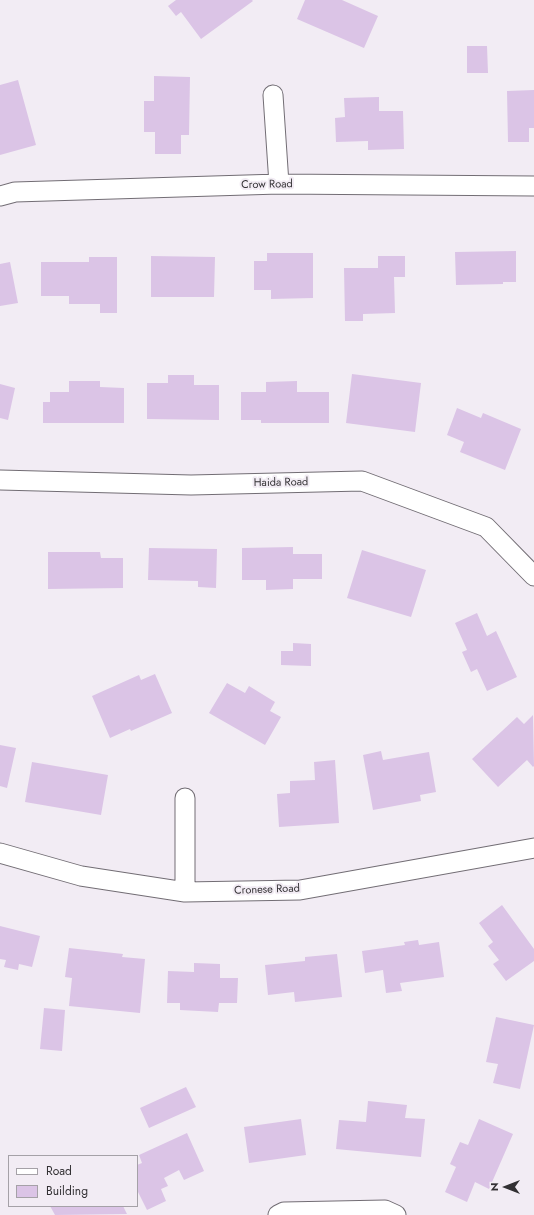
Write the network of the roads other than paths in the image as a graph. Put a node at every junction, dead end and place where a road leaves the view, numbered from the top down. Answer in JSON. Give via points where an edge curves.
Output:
{"nodes":[{"id":1,"x":273,"y":95,"type":"dead end"},
{"id":2,"x":278,"y":184,"type":"junction"},
{"id":3,"x":534,"y":186,"type":"edge"},
{"id":4,"x":0,"y":196,"type":"edge"},
{"id":5,"x":0,"y":480,"type":"edge"},
{"id":6,"x":534,"y":576,"type":"edge"},
{"id":7,"x":185,"y":798,"type":"dead end"},
{"id":8,"x":534,"y":848,"type":"edge"},
{"id":9,"x":0,"y":853,"type":"edge"},
{"id":10,"x":185,"y":892,"type":"junction"},
{"id":11,"x":278,"y":1215,"type":"edge"},
{"id":12,"x":396,"y":1215,"type":"edge"}],
"edges":[{"from":1,"to":2,"type":"street"},
{"from":2,"to":3,"type":"street","name":"Crow Road"},
{"from":2,"to":4,"type":"street","name":"Crow Road","via":[[15,192]]},
{"from":5,"to":6,"type":"street","name":"Haida Road","via":[[191,485],[362,481],[486,527]]},
{"from":7,"to":10,"type":"street"},
{"from":8,"to":10,"type":"street","name":"Cronese Road","via":[[300,890]]},
{"from":9,"to":10,"type":"street","name":"Cronese Road","via":[[81,876]]},
{"from":11,"to":12,"type":"street","via":[[284,1212],[385,1210]]}]}
